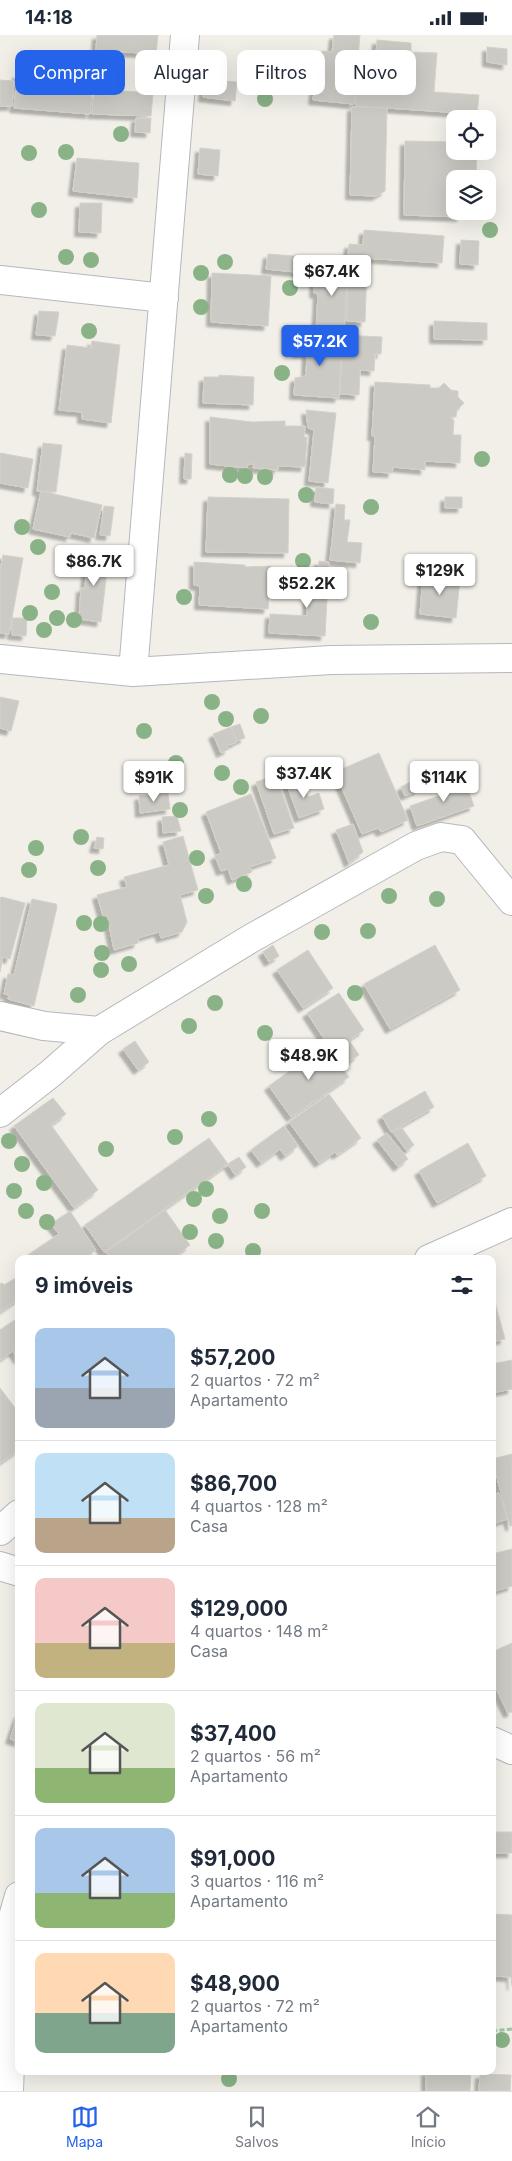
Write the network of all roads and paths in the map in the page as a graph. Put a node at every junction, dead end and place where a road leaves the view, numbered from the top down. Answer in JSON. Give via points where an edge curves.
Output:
{"nodes":[{"id":1,"x":185,"y":35,"type":"edge"},
{"id":2,"x":0,"y":280,"type":"edge"},
{"id":3,"x":164,"y":298,"type":"junction"},
{"id":4,"x":512,"y":658,"type":"edge"},
{"id":5,"x":0,"y":659,"type":"edge"},
{"id":6,"x":133,"y":671,"type":"junction"},
{"id":7,"x":512,"y":901,"type":"edge"},
{"id":8,"x":0,"y":1016,"type":"edge"},
{"id":9,"x":99,"y":1031,"type":"junction"},
{"id":10,"x":0,"y":1113,"type":"edge"},
{"id":11,"x":512,"y":1222,"type":"edge"},
{"id":12,"x":438,"y":1255,"type":"edge"},
{"id":13,"x":15,"y":1518,"type":"edge"},
{"id":14,"x":0,"y":1531,"type":"edge"},
{"id":15,"x":0,"y":1566,"type":"edge"},
{"id":16,"x":15,"y":1571,"type":"edge"},
{"id":17,"x":496,"y":1743,"type":"edge"},
{"id":18,"x":512,"y":1750,"type":"edge"},
{"id":19,"x":15,"y":1910,"type":"edge"},
{"id":20,"x":512,"y":2029,"type":"edge"},
{"id":21,"x":496,"y":2031,"type":"edge"},
{"id":22,"x":9,"y":2091,"type":"edge"}],
"edges":[{"from":1,"to":3,"type":"street"},
{"from":2,"to":3,"type":"street"},
{"from":3,"to":6,"type":"street"},
{"from":4,"to":6,"type":"street","via":[[331,660]]},
{"from":5,"to":6,"type":"street"},
{"from":7,"to":9,"type":"street","via":[[462,840],[441,837],[416,846],[250,939]]},
{"from":8,"to":9,"type":"street","via":[[44,1026]]},
{"from":9,"to":10,"type":"street"},
{"from":11,"to":12,"type":"street"},
{"from":13,"to":14,"type":"street"},
{"from":15,"to":16,"type":"street"},
{"from":17,"to":18,"type":"street"},
{"from":19,"to":22,"type":"street","via":[[4,1949]]},
{"from":20,"to":21,"type":"path"}]}
